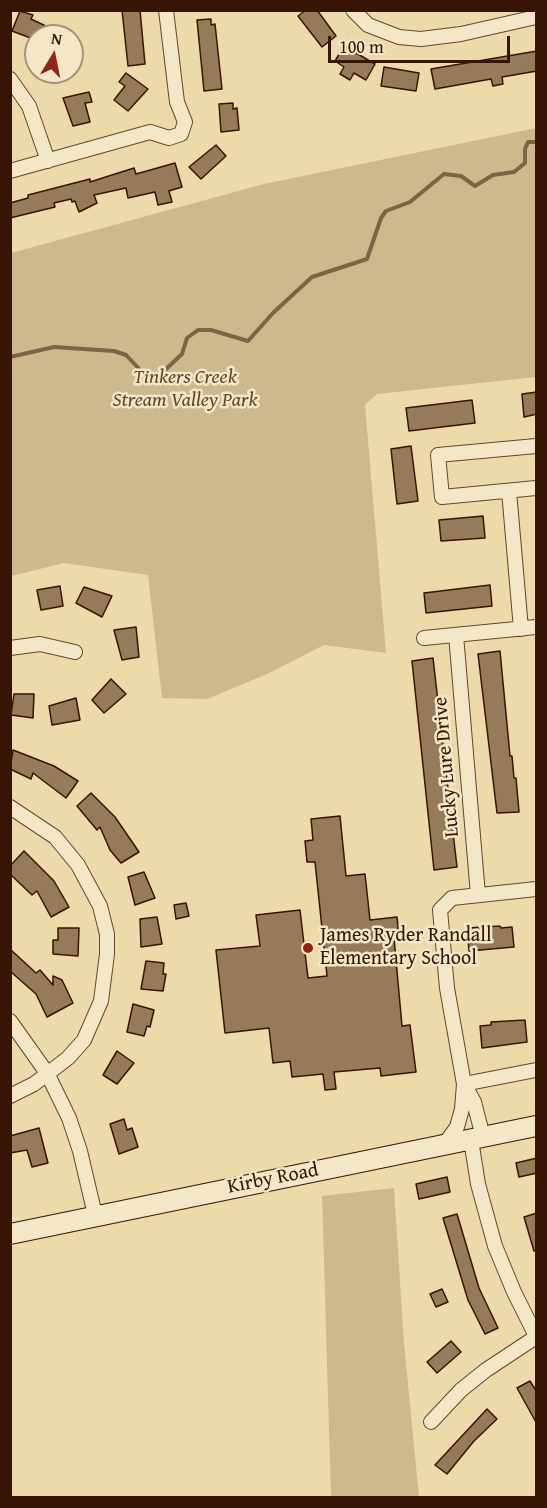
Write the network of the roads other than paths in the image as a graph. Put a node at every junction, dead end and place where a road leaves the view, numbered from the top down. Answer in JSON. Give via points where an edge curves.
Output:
{"nodes":[{"id":1,"x":166,"y":10,"type":"edge"},
{"id":2,"x":353,"y":10,"type":"edge"},
{"id":3,"x":533,"y":15,"type":"edge"},
{"id":4,"x":10,"y":79,"type":"edge"},
{"id":5,"x":48,"y":161,"type":"junction"},
{"id":6,"x":10,"y":171,"type":"edge"},
{"id":7,"x":537,"y":446,"type":"edge"},
{"id":8,"x":537,"y":488,"type":"edge"},
{"id":9,"x":509,"y":491,"type":"junction"},
{"id":10,"x":537,"y":627,"type":"edge"},
{"id":11,"x":521,"y":629,"type":"junction"},
{"id":12,"x":456,"y":635,"type":"junction"},
{"id":13,"x":424,"y":638,"type":"dead end"},
{"id":14,"x":10,"y":648,"type":"edge"},
{"id":15,"x":75,"y":652,"type":"dead end"},
{"id":16,"x":10,"y":807,"type":"edge"},
{"id":17,"x":537,"y":889,"type":"edge"},
{"id":18,"x":478,"y":895,"type":"junction"},
{"id":19,"x":10,"y":1021,"type":"edge"},
{"id":20,"x":537,"y":1070,"type":"edge"},
{"id":21,"x":47,"y":1073,"type":"junction"},
{"id":22,"x":464,"y":1084,"type":"junction"},
{"id":23,"x":10,"y":1096,"type":"edge"},
{"id":24,"x":537,"y":1126,"type":"edge"},
{"id":25,"x":477,"y":1139,"type":"junction"},
{"id":26,"x":444,"y":1145,"type":"junction"},
{"id":27,"x":95,"y":1215,"type":"junction"},
{"id":28,"x":10,"y":1234,"type":"edge"},
{"id":29,"x":537,"y":1337,"type":"edge"},
{"id":30,"x":431,"y":1422,"type":"dead end"}],
"edges":[{"from":1,"to":5,"type":"street","via":[[177,102],[185,122],[180,134],[169,138],[150,132]]},
{"from":2,"to":3,"type":"street","via":[[368,25],[399,37],[421,39],[461,34]]},
{"from":4,"to":5,"type":"street","via":[[29,106]]},
{"from":5,"to":6,"type":"street"},
{"from":7,"to":9,"type":"street","via":[[438,455],[442,497]]},
{"from":8,"to":9,"type":"street"},
{"from":9,"to":11,"type":"street"},
{"from":10,"to":11,"type":"street"},
{"from":11,"to":12,"type":"street"},
{"from":12,"to":13,"type":"street"},
{"from":12,"to":18,"type":"street","name":"Lucky Lure Drive"},
{"from":14,"to":15,"type":"street","via":[[40,644]]},
{"from":16,"to":21,"type":"street","via":[[54,837],[75,860],[100,906],[107,934],[105,979],[96,1014],[76,1050]]},
{"from":17,"to":18,"type":"street"},
{"from":18,"to":22,"type":"street","via":[[452,898],[440,910],[439,918]]},
{"from":19,"to":21,"type":"street"},
{"from":20,"to":22,"type":"street"},
{"from":21,"to":23,"type":"street"},
{"from":21,"to":27,"type":"street","via":[[75,1134]]},
{"from":22,"to":25,"type":"street","via":[[474,1102]]},
{"from":22,"to":26,"type":"street","via":[[457,1127]]},
{"from":24,"to":25,"type":"main road","name":"Kirby Road"},
{"from":25,"to":26,"type":"main road","name":"Kirby Road"},
{"from":25,"to":29,"type":"street","via":[[478,1184],[495,1246]]},
{"from":26,"to":27,"type":"main road","name":"Kirby Road"},
{"from":27,"to":28,"type":"main road","name":"Kirby Road"},
{"from":29,"to":30,"type":"street","via":[[461,1390]]}]}
